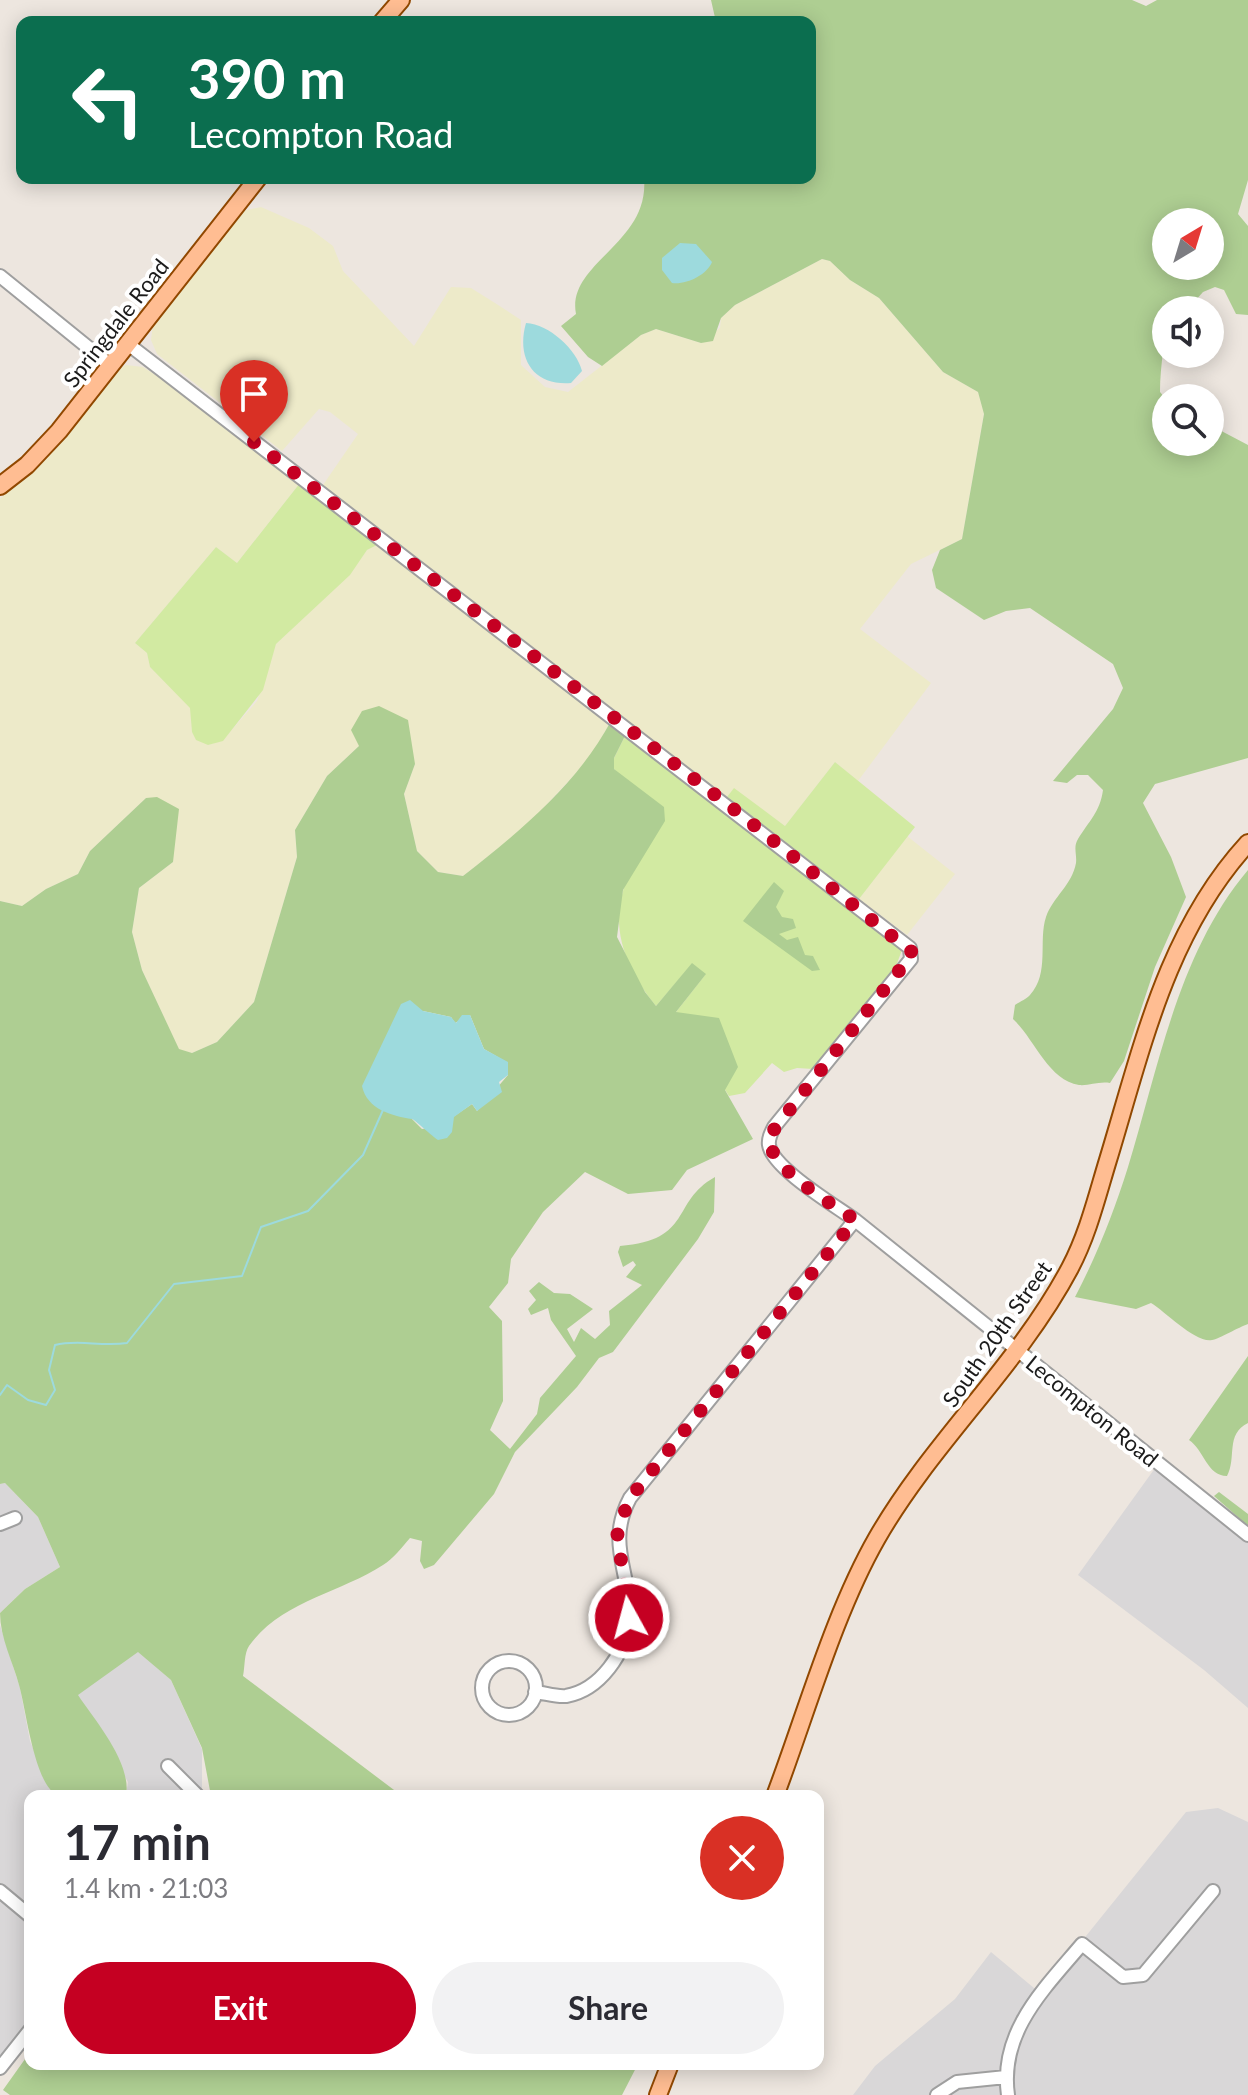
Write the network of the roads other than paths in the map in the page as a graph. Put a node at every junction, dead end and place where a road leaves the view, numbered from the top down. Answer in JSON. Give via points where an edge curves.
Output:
{"nodes":[{"id":1,"x":401,"y":0,"type":"edge"},
{"id":2,"x":387,"y":16,"type":"edge"},
{"id":3,"x":253,"y":184,"type":"edge"},
{"id":4,"x":0,"y":276,"type":"edge"},
{"id":5,"x":128,"y":344,"type":"junction"},
{"id":6,"x":111,"y":366,"type":"junction"},
{"id":7,"x":0,"y":486,"type":"edge"},
{"id":8,"x":1248,"y":843,"type":"edge"},
{"id":9,"x":855,"y":1220,"type":"junction"},
{"id":10,"x":1015,"y":1349,"type":"junction"},
{"id":11,"x":15,"y":1518,"type":"dead end"},
{"id":12,"x":0,"y":1524,"type":"edge"},
{"id":13,"x":1248,"y":1535,"type":"edge"},
{"id":14,"x":535,"y":1692,"type":"junction"},
{"id":15,"x":168,"y":1766,"type":"dead end"},
{"id":16,"x":192,"y":1790,"type":"edge"},
{"id":17,"x":777,"y":1790,"type":"edge"},
{"id":18,"x":0,"y":1891,"type":"edge"},
{"id":19,"x":1213,"y":1891,"type":"dead end"},
{"id":20,"x":24,"y":1911,"type":"edge"},
{"id":21,"x":24,"y":2038,"type":"edge"},
{"id":22,"x":0,"y":2068,"type":"edge"},
{"id":23,"x":668,"y":2070,"type":"edge"},
{"id":24,"x":1006,"y":2077,"type":"junction"},
{"id":25,"x":658,"y":2095,"type":"edge"},
{"id":26,"x":937,"y":2095,"type":"edge"},
{"id":27,"x":1008,"y":2095,"type":"edge"}],
"edges":[{"from":1,"to":2,"type":"main road"},
{"from":3,"to":5,"type":"main road","name":"Springdale Road"},
{"from":4,"to":6,"type":"street"},
{"from":5,"to":6,"type":"main road","name":"Springdale Road"},
{"from":5,"to":9,"type":"street","name":"Lecompton Road","via":[[910,948],[911,959],[774,1127],[769,1146],[787,1170]]},
{"from":6,"to":7,"type":"main road","name":"Springdale Road","via":[[59,431]]},
{"from":8,"to":10,"type":"main road","name":"South 20th Street","via":[[1216,881],[1171,960],[1080,1244],[1049,1302]]},
{"from":9,"to":10,"type":"street","name":"Lecompton Road"},
{"from":9,"to":14,"type":"street","via":[[630,1498],[617,1531],[629,1618],[608,1670],[582,1692],[562,1697]]},
{"from":10,"to":13,"type":"street","name":"Lecompton Road"},
{"from":10,"to":17,"type":"main road","name":"South 20th Street","via":[[877,1538]]},
{"from":11,"to":12,"type":"street"},
{"from":14,"to":14,"type":"street","via":[[525,1709],[502,1713],[484,1697],[483,1681],[491,1668],[512,1661],[532,1673]]},
{"from":15,"to":16,"type":"street"},
{"from":18,"to":20,"type":"street"},
{"from":19,"to":24,"type":"street","via":[[1143,1975],[1123,1977],[1082,1944],[1018,2026]]},
{"from":21,"to":22,"type":"street"},
{"from":23,"to":25,"type":"main road"},
{"from":24,"to":26,"type":"street","via":[[957,2082]]},
{"from":24,"to":27,"type":"street"}]}
